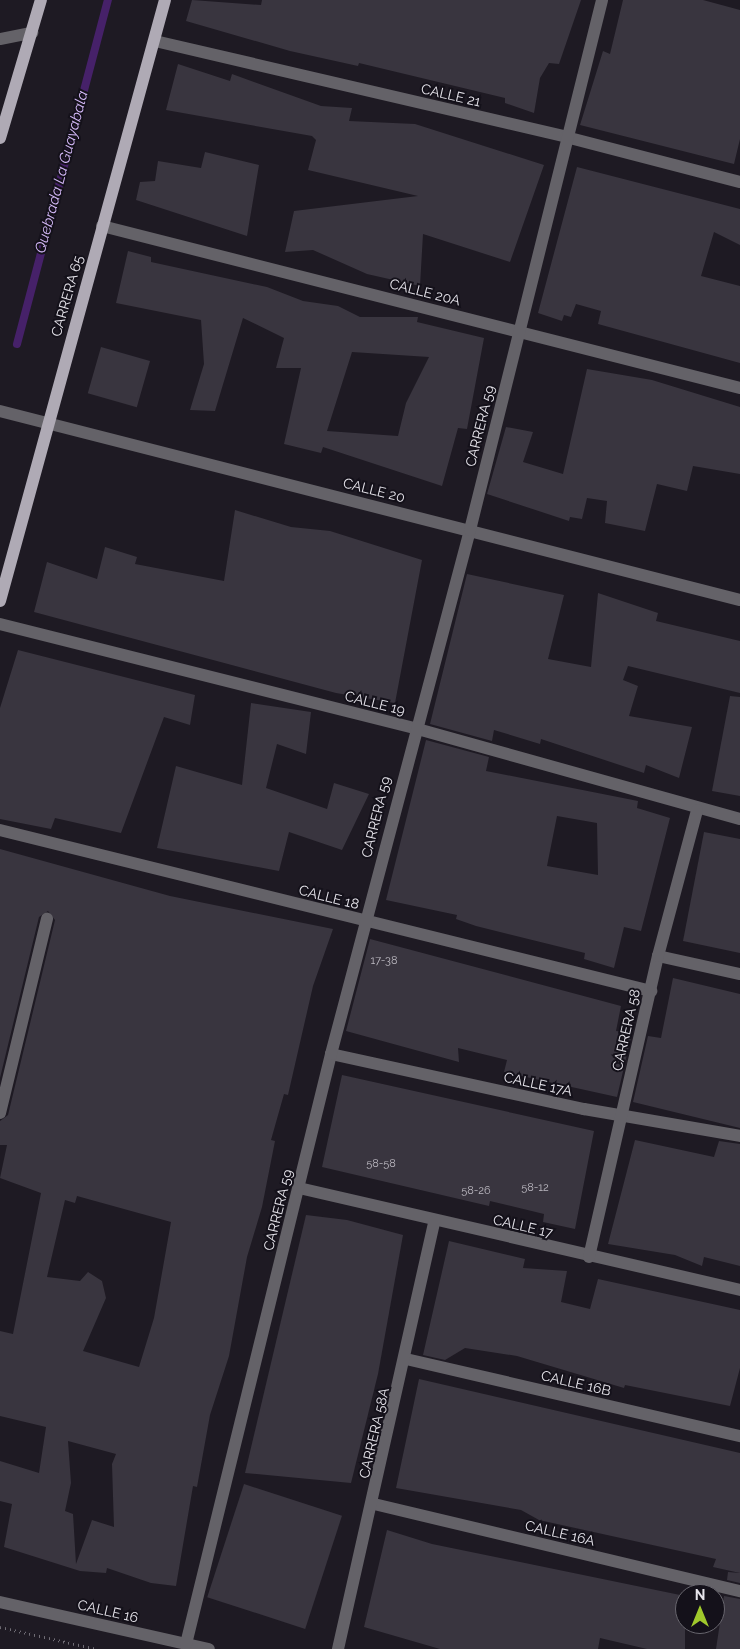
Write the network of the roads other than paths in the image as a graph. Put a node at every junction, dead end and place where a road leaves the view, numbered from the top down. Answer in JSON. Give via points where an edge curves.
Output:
{"nodes":[{"id":1,"x":41,"y":0,"type":"edge"},
{"id":2,"x":165,"y":0,"type":"edge"},
{"id":3,"x":602,"y":0,"type":"edge"},
{"id":4,"x":32,"y":33,"type":"junction"},
{"id":5,"x":0,"y":39,"type":"edge"},
{"id":6,"x":154,"y":42,"type":"junction"},
{"id":7,"x":566,"y":137,"type":"junction"},
{"id":8,"x":0,"y":138,"type":"edge"},
{"id":9,"x":740,"y":182,"type":"edge"},
{"id":10,"x":102,"y":226,"type":"junction"},
{"id":11,"x":518,"y":331,"type":"junction"},
{"id":12,"x":740,"y":388,"type":"edge"},
{"id":13,"x":0,"y":411,"type":"edge"},
{"id":14,"x":45,"y":424,"type":"junction"},
{"id":15,"x":470,"y":530,"type":"junction"},
{"id":16,"x":740,"y":600,"type":"edge"},
{"id":17,"x":0,"y":601,"type":"edge"},
{"id":18,"x":0,"y":624,"type":"edge"},
{"id":19,"x":414,"y":728,"type":"junction"},
{"id":20,"x":697,"y":810,"type":"junction"},
{"id":21,"x":740,"y":819,"type":"edge"},
{"id":22,"x":0,"y":830,"type":"edge"},
{"id":23,"x":47,"y":919,"type":"dead end"},
{"id":24,"x":365,"y":922,"type":"junction"},
{"id":25,"x":658,"y":956,"type":"junction"},
{"id":26,"x":740,"y":974,"type":"edge"},
{"id":27,"x":651,"y":991,"type":"junction"},
{"id":28,"x":331,"y":1054,"type":"junction"},
{"id":29,"x":0,"y":1113,"type":"edge"},
{"id":30,"x":622,"y":1114,"type":"junction"},
{"id":31,"x":740,"y":1136,"type":"edge"},
{"id":32,"x":299,"y":1188,"type":"junction"},
{"id":33,"x":434,"y":1222,"type":"junction"},
{"id":34,"x":589,"y":1257,"type":"junction"},
{"id":35,"x":740,"y":1290,"type":"edge"},
{"id":36,"x":406,"y":1359,"type":"junction"},
{"id":37,"x":740,"y":1436,"type":"edge"},
{"id":38,"x":374,"y":1504,"type":"junction"},
{"id":39,"x":740,"y":1591,"type":"edge"},
{"id":40,"x":0,"y":1602,"type":"edge"},
{"id":41,"x":186,"y":1644,"type":"junction"},
{"id":42,"x":209,"y":1649,"type":"edge"},
{"id":43,"x":338,"y":1649,"type":"edge"}],
"edges":[{"from":1,"to":4,"type":"main road"},
{"from":2,"to":6,"type":"main road","name":"CARRERA 65"},
{"from":3,"to":7,"type":"street","name":"CARRERA 59"},
{"from":4,"to":5,"type":"street"},
{"from":4,"to":8,"type":"main road"},
{"from":6,"to":7,"type":"street","name":"CALLE 21"},
{"from":6,"to":10,"type":"main road","name":"CARRERA 65"},
{"from":7,"to":9,"type":"street","name":"CALLE 21"},
{"from":7,"to":11,"type":"street","name":"CARRERA 59"},
{"from":10,"to":11,"type":"street","name":"CALLE 20A"},
{"from":10,"to":14,"type":"main road","name":"CARRERA 65"},
{"from":11,"to":12,"type":"street","name":"CALLE 20A"},
{"from":11,"to":15,"type":"street","name":"CARRERA 59"},
{"from":13,"to":14,"type":"street","name":"CALLE 20"},
{"from":14,"to":15,"type":"street","name":"CALLE 20"},
{"from":14,"to":17,"type":"main road","name":"CARRERA 65"},
{"from":15,"to":16,"type":"street","name":"CALLE 20"},
{"from":15,"to":19,"type":"street","name":"CARRERA 59"},
{"from":18,"to":19,"type":"street","name":"CALLE 19"},
{"from":19,"to":20,"type":"street","name":"CALLE 19"},
{"from":19,"to":24,"type":"street","name":"CARRERA 59"},
{"from":20,"to":21,"type":"street","name":"CALLE 19"},
{"from":20,"to":25,"type":"street","name":"CARRERA 58"},
{"from":22,"to":24,"type":"street","name":"CALLE 18"},
{"from":23,"to":29,"type":"street"},
{"from":24,"to":27,"type":"street","name":"CALLE 18"},
{"from":24,"to":28,"type":"street","name":"CARRERA 59"},
{"from":25,"to":26,"type":"street"},
{"from":25,"to":27,"type":"street","name":"CARRERA 58"},
{"from":27,"to":30,"type":"street","name":"CARRERA 58"},
{"from":28,"to":30,"type":"street","name":"CALLE 17A"},
{"from":28,"to":32,"type":"street","name":"CARRERA 59"},
{"from":30,"to":31,"type":"street","name":"CALLE 17A"},
{"from":30,"to":34,"type":"street","name":"CARRERA 58"},
{"from":32,"to":33,"type":"street","name":"CALLE 17"},
{"from":32,"to":41,"type":"street","name":"CARRERA 59"},
{"from":33,"to":34,"type":"street","name":"CALLE 17"},
{"from":33,"to":36,"type":"street","name":"CARRERA 58A"},
{"from":34,"to":35,"type":"street","name":"CALLE 17"},
{"from":36,"to":37,"type":"street","name":"CALLE 16B"},
{"from":36,"to":38,"type":"street","name":"CARRERA 58A"},
{"from":38,"to":39,"type":"street","name":"CALLE 16A"},
{"from":38,"to":43,"type":"street","name":"CARRERA 58A"},
{"from":40,"to":41,"type":"street","name":"CALLE 16"},
{"from":41,"to":42,"type":"street","name":"CALLE 16"}]}
